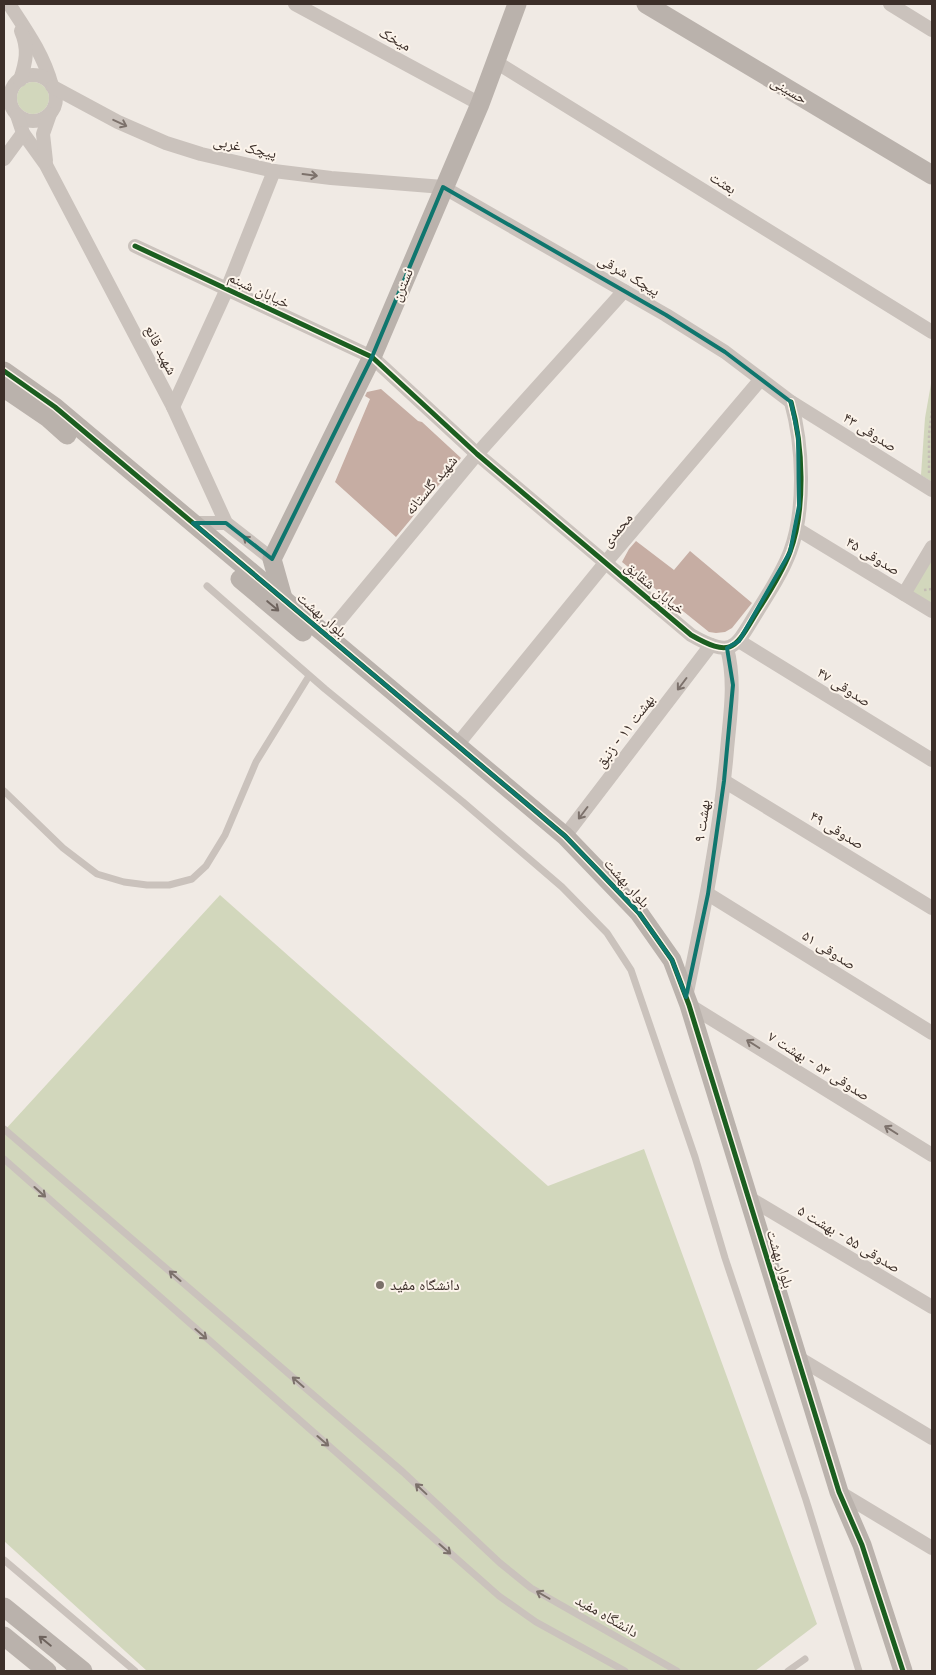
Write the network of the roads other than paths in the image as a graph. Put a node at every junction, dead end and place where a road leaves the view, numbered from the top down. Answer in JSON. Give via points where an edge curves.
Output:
{"nodes":[{"id":1,"x":8,"y":4,"type":"edge"},
{"id":2,"x":294,"y":4,"type":"edge"},
{"id":3,"x":517,"y":4,"type":"edge"},
{"id":4,"x":646,"y":4,"type":"edge"},
{"id":5,"x":890,"y":4,"type":"edge"},
{"id":6,"x":932,"y":30,"type":"edge"},
{"id":7,"x":496,"y":62,"type":"junction"},
{"id":8,"x":20,"y":80,"type":"junction"},
{"id":9,"x":52,"y":86,"type":"junction"},
{"id":10,"x":7,"y":91,"type":"edge"},
{"id":11,"x":77,"y":100,"type":"junction"},
{"id":12,"x":480,"y":104,"type":"junction"},
{"id":13,"x":53,"y":108,"type":"junction"},
{"id":14,"x":12,"y":115,"type":"edge"},
{"id":15,"x":23,"y":132,"type":"junction"},
{"id":16,"x":4,"y":159,"type":"edge"},
{"id":17,"x":46,"y":164,"type":"junction"},
{"id":18,"x":274,"y":171,"type":"junction"},
{"id":19,"x":932,"y":175,"type":"edge"},
{"id":20,"x":443,"y":187,"type":"junction"},
{"id":21,"x":135,"y":246,"type":"dead end"},
{"id":22,"x":227,"y":289,"type":"junction"},
{"id":23,"x":624,"y":291,"type":"junction"},
{"id":24,"x":932,"y":332,"type":"edge"},
{"id":25,"x":372,"y":357,"type":"junction"},
{"id":26,"x":4,"y":372,"type":"edge"},
{"id":27,"x":761,"y":379,"type":"junction"},
{"id":28,"x":4,"y":388,"type":"edge"},
{"id":29,"x":791,"y":402,"type":"junction"},
{"id":30,"x":173,"y":407,"type":"junction"},
{"id":31,"x":477,"y":454,"type":"junction"},
{"id":32,"x":932,"y":490,"type":"edge"},
{"id":33,"x":192,"y":523,"type":"junction"},
{"id":34,"x":226,"y":523,"type":"junction"},
{"id":35,"x":796,"y":529,"type":"junction"},
{"id":36,"x":932,"y":547,"type":"edge"},
{"id":37,"x":272,"y":559,"type":"junction"},
{"id":38,"x":606,"y":562,"type":"junction"},
{"id":39,"x":206,"y":586,"type":"dead end"},
{"id":40,"x":904,"y":594,"type":"junction"},
{"id":41,"x":283,"y":598,"type":"junction"},
{"id":42,"x":932,"y":611,"type":"edge"},
{"id":43,"x":327,"y":636,"type":"junction"},
{"id":44,"x":711,"y":645,"type":"junction"},
{"id":45,"x":733,"y":645,"type":"junction"},
{"id":46,"x":309,"y":676,"type":"junction"},
{"id":47,"x":457,"y":745,"type":"junction"},
{"id":48,"x":932,"y":760,"type":"edge"},
{"id":49,"x":724,"y":781,"type":"junction"},
{"id":50,"x":4,"y":791,"type":"edge"},
{"id":51,"x":566,"y":836,"type":"junction"},
{"id":52,"x":708,"y":894,"type":"junction"},
{"id":53,"x":932,"y":908,"type":"edge"},
{"id":54,"x":688,"y":1001,"type":"junction"},
{"id":55,"x":932,"y":1033,"type":"edge"},
{"id":56,"x":4,"y":1129,"type":"edge"},
{"id":57,"x":932,"y":1155,"type":"edge"},
{"id":58,"x":4,"y":1159,"type":"edge"},
{"id":59,"x":748,"y":1198,"type":"junction"},
{"id":60,"x":932,"y":1307,"type":"edge"},
{"id":61,"x":797,"y":1357,"type":"junction"},
{"id":62,"x":932,"y":1438,"type":"edge"},
{"id":63,"x":839,"y":1492,"type":"junction"},
{"id":64,"x":932,"y":1548,"type":"edge"},
{"id":65,"x":4,"y":1560,"type":"edge"},
{"id":66,"x":4,"y":1607,"type":"edge"},
{"id":67,"x":4,"y":1636,"type":"edge"},
{"id":68,"x":805,"y":1659,"type":"dead end"},
{"id":69,"x":47,"y":1671,"type":"edge"},
{"id":70,"x":83,"y":1671,"type":"edge"},
{"id":71,"x":135,"y":1671,"type":"edge"},
{"id":72,"x":625,"y":1671,"type":"edge"},
{"id":73,"x":677,"y":1671,"type":"edge"},
{"id":74,"x":788,"y":1671,"type":"edge"},
{"id":75,"x":859,"y":1671,"type":"edge"},
{"id":76,"x":891,"y":1671,"type":"edge"},
{"id":77,"x":903,"y":1671,"type":"edge"}],
"edges":[{"from":1,"to":8,"type":"street","via":[[27,50]]},
{"from":1,"to":9,"type":"street","via":[[38,48]]},
{"from":2,"to":12,"type":"street","name":"میخک"},
{"from":3,"to":7,"type":"street","name":"نسترن"},
{"from":4,"to":19,"type":"street","name":"حسینی"},
{"from":5,"to":6,"type":"street"},
{"from":7,"to":12,"type":"street","name":"نسترن"},
{"from":7,"to":24,"type":"street","name":"بعثت"},
{"from":8,"to":9,"type":"street","via":[[26,76],[42,77]]},
{"from":8,"to":10,"type":"street"},
{"from":9,"to":11,"type":"street","name":"پیچک غربی"},
{"from":9,"to":13,"type":"street"},
{"from":10,"to":14,"type":"street"},
{"from":11,"to":13,"type":"street","via":[[66,99]]},
{"from":11,"to":18,"type":"street","name":"پیچک غربی","one_way":true,"via":[[166,143]]},
{"from":12,"to":20,"type":"street","name":"نسترن"},
{"from":13,"to":14,"type":"street","via":[[37,121]]},
{"from":13,"to":17,"type":"street","via":[[43,134]]},
{"from":14,"to":15,"type":"street"},
{"from":15,"to":16,"type":"street"},
{"from":15,"to":17,"type":"street"},
{"from":17,"to":30,"type":"street","name":"شهید قانع"},
{"from":18,"to":20,"type":"street","name":"پیچک غربی","one_way":true},
{"from":18,"to":22,"type":"street"},
{"from":20,"to":23,"type":"street","name":"پیچک شرقی"},
{"from":20,"to":25,"type":"street","name":"نسترن"},
{"from":21,"to":22,"type":"street","name":"خیابان شبنم"},
{"from":22,"to":25,"type":"street","name":"خیابان شبنم"},
{"from":22,"to":30,"type":"street"},
{"from":23,"to":27,"type":"street","name":"پیچک شرقی","via":[[725,352]]},
{"from":23,"to":31,"type":"street","name":"شهید گلستانه"},
{"from":25,"to":31,"type":"street","name":"خیابان شقایق"},
{"from":25,"to":37,"type":"street","name":"نسترن"},
{"from":26,"to":33,"type":"street","name":"بلوار بهشت","via":[[55,407]]},
{"from":27,"to":29,"type":"street","name":"پیچک شرقی"},
{"from":27,"to":38,"type":"street","name":"محمدی"},
{"from":28,"to":76,"type":"street","name":"بلوار بهشت","one_way":true,"via":[[56,425],[558,844],[598,883],[633,924],[661,965],[680,1006],[829,1494],[851,1546]]},
{"from":29,"to":32,"type":"street","name":"صدوقی ۴۳"},
{"from":29,"to":35,"type":"street","via":[[799,455]]},
{"from":30,"to":34,"type":"street","name":"شهید قانع"},
{"from":31,"to":38,"type":"street","name":"خیابان شقایق"},
{"from":31,"to":43,"type":"street","name":"شهید گلستانه"},
{"from":33,"to":34,"type":"street"},
{"from":33,"to":41,"type":"street","name":"بلوار بهشت"},
{"from":37,"to":34,"type":"street","one_way":true},
{"from":35,"to":40,"type":"street","name":"صدوقی ۴۵"},
{"from":35,"to":45,"type":"street","via":[[780,573]]},
{"from":36,"to":40,"type":"street"},
{"from":37,"to":41,"type":"street"},
{"from":38,"to":44,"type":"street","name":"خیابان شقایق","via":[[691,635]]},
{"from":38,"to":47,"type":"street","name":"محمدی"},
{"from":39,"to":46,"type":"lane"},
{"from":40,"to":42,"type":"street","name":"صدوقی ۴۵"},
{"from":41,"to":43,"type":"street","name":"بلوار بهشت"},
{"from":43,"to":47,"type":"street","name":"بلوار بهشت"},
{"from":44,"to":45,"type":"street","name":"خیابان شقایق"},
{"from":44,"to":51,"type":"street","name":"بهشت ۱۱ - زنبق","one_way":true},
{"from":45,"to":48,"type":"street","name":"صدوقی ۴۷"},
{"from":45,"to":49,"type":"street","name":"بهشت ۹","via":[[733,685]]},
{"from":46,"to":50,"type":"lane","via":[[256,762],[225,835],[206,866],[192,879],[169,885],[147,885],[97,874],[63,848]]},
{"from":46,"to":75,"type":"lane","via":[[562,887],[607,933],[631,970],[695,1157]]},
{"from":47,"to":51,"type":"street","name":"بلوار بهشت"},
{"from":49,"to":52,"type":"street","name":"بهشت ۹"},
{"from":49,"to":53,"type":"street","name":"صدوقی ۴۹"},
{"from":51,"to":54,"type":"street","name":"بلوار بهشت","via":[[639,913],[672,960]]},
{"from":52,"to":54,"type":"street","name":"بهشت ۹"},
{"from":52,"to":55,"type":"street","name":"صدوقی ۵۱"},
{"from":57,"to":54,"type":"street","name":"صدوقی ۵۳ - بهشت ۷","one_way":true},
{"from":54,"to":59,"type":"street","name":"بلوار بهشت"},
{"from":73,"to":56,"type":"lane","name":"دانشگاه مفید","one_way":true,"via":[[531,1588],[403,1472]]},
{"from":58,"to":72,"type":"lane","one_way":true,"via":[[499,1596],[536,1622]]},
{"from":59,"to":60,"type":"street","name":"صدوقی ۵۵ - بهشت ۵"},
{"from":59,"to":61,"type":"street","name":"بلوار بهشت"},
{"from":61,"to":62,"type":"street"},
{"from":61,"to":63,"type":"street","name":"بلوار بهشت"},
{"from":63,"to":64,"type":"street"},
{"from":63,"to":77,"type":"street","name":"بلوار بهشت","via":[[862,1545]]},
{"from":65,"to":71,"type":"lane"},
{"from":70,"to":66,"type":"street","one_way":true},
{"from":67,"to":69,"type":"street"},
{"from":68,"to":74,"type":"lane"}]}
